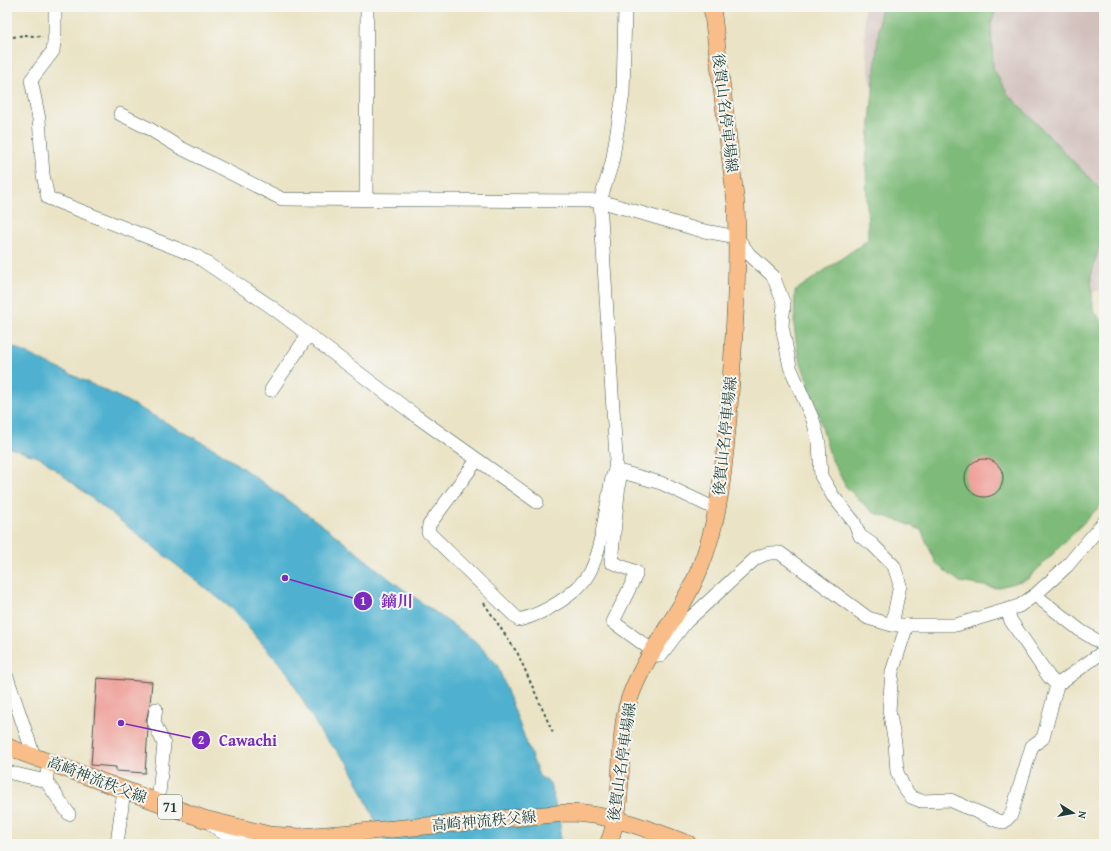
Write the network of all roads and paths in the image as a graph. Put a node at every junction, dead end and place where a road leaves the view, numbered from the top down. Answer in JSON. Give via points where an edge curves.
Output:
{"nodes":[{"id":1,"x":54,"y":7,"type":"edge"},
{"id":2,"x":367,"y":7,"type":"edge"},
{"id":3,"x":625,"y":7,"type":"edge"},
{"id":4,"x":712,"y":7,"type":"edge"},
{"id":5,"x":7,"y":38,"type":"edge"},
{"id":6,"x":54,"y":38,"type":"junction"},
{"id":7,"x":120,"y":114,"type":"dead end"},
{"id":8,"x":366,"y":200,"type":"junction"},
{"id":9,"x":600,"y":201,"type":"junction"},
{"id":10,"x":737,"y":237,"type":"junction"},
{"id":11,"x":308,"y":335,"type":"junction"},
{"id":12,"x":271,"y":390,"type":"dead end"},
{"id":13,"x":477,"y":460,"type":"junction"},
{"id":14,"x":618,"y":471,"type":"junction"},
{"id":15,"x":537,"y":502,"type":"dead end"},
{"id":16,"x":718,"y":510,"type":"junction"},
{"id":17,"x":1104,"y":522,"type":"edge"},
{"id":18,"x":1035,"y":595,"type":"junction"},
{"id":19,"x":481,"y":598,"type":"dead end"},
{"id":20,"x":1007,"y":610,"type":"junction"},
{"id":21,"x":892,"y":625,"type":"junction"},
{"id":22,"x":906,"y":625,"type":"junction"},
{"id":23,"x":1104,"y":645,"type":"edge"},
{"id":24,"x":1104,"y":650,"type":"edge"},
{"id":25,"x":653,"y":651,"type":"junction"},
{"id":26,"x":7,"y":677,"type":"edge"},
{"id":27,"x":1057,"y":685,"type":"junction"},
{"id":28,"x":156,"y":709,"type":"dead end"},
{"id":29,"x":553,"y":733,"type":"dead end"},
{"id":30,"x":7,"y":747,"type":"edge"},
{"id":31,"x":42,"y":759,"type":"junction"},
{"id":32,"x":7,"y":772,"type":"edge"},
{"id":33,"x":46,"y":781,"type":"junction"},
{"id":34,"x":124,"y":790,"type":"junction"},
{"id":35,"x":158,"y":803,"type":"junction"},
{"id":36,"x":68,"y":814,"type":"dead end"},
{"id":37,"x":204,"y":819,"type":"junction"},
{"id":38,"x":615,"y":820,"type":"junction"},
{"id":39,"x":117,"y":844,"type":"edge"},
{"id":40,"x":247,"y":844,"type":"edge"},
{"id":41,"x":608,"y":844,"type":"edge"},
{"id":42,"x":663,"y":844,"type":"edge"},
{"id":43,"x":688,"y":844,"type":"edge"}],
"edges":[{"from":1,"to":6,"type":"street"},
{"from":2,"to":8,"type":"street"},
{"from":3,"to":9,"type":"street","via":[[624,94],[612,163]]},
{"from":4,"to":10,"type":"main road","name":"後賀山名停車場線","via":[[736,204]]},
{"from":5,"to":6,"type":"path","via":[[25,35]]},
{"from":6,"to":11,"type":"street","via":[[53,51],[32,80],[48,198],[196,256]]},
{"from":7,"to":8,"type":"street","via":[[282,199]]},
{"from":8,"to":9,"type":"street"},
{"from":9,"to":10,"type":"street","via":[[699,230]]},
{"from":9,"to":14,"type":"street"},
{"from":10,"to":16,"type":"main road","name":"後賀山名停車場線","via":[[732,372]]},
{"from":10,"to":21,"type":"street","via":[[749,254],[772,276],[784,304],[782,326],[790,367],[813,420],[821,476],[854,522],[860,536],[894,566],[900,585]]},
{"from":11,"to":12,"type":"street"},
{"from":11,"to":13,"type":"street"},
{"from":13,"to":14,"type":"street","via":[[429,525],[428,532],[518,620],[536,616],[555,604],[575,589],[590,572],[612,478]]},
{"from":13,"to":15,"type":"street"},
{"from":14,"to":16,"type":"street","via":[[661,483]]},
{"from":14,"to":25,"type":"street","via":[[611,562],[636,572],[636,575],[613,622]]},
{"from":16,"to":25,"type":"main road","name":"後賀山名停車場線","via":[[700,568]]},
{"from":17,"to":18,"type":"street","via":[[1067,566]]},
{"from":18,"to":20,"type":"street","via":[[1019,606]]},
{"from":18,"to":23,"type":"street","via":[[1081,631]]},
{"from":19,"to":29,"type":"path","via":[[518,654]]},
{"from":20,"to":22,"type":"street","via":[[956,625]]},
{"from":20,"to":27,"type":"street","via":[[1011,621]]},
{"from":21,"to":22,"type":"street"},
{"from":21,"to":25,"type":"street","via":[[868,618],[780,553],[770,552],[755,559],[686,622],[664,654],[660,656]]},
{"from":22,"to":27,"type":"street","via":[[892,672],[889,710],[897,772],[911,798],[921,801],[950,800],[1004,822],[1011,815],[1032,746],[1043,738]]},
{"from":24,"to":27,"type":"street"},
{"from":25,"to":38,"type":"main road","name":"後賀山名停車場線","via":[[637,681],[626,710]]},
{"from":26,"to":31,"type":"street"},
{"from":28,"to":35,"type":"street","via":[[154,722],[164,744]]},
{"from":30,"to":31,"type":"main road","name":"高崎神流秩父線","number":"71"},
{"from":31,"to":33,"type":"street"},
{"from":31,"to":34,"type":"main road","name":"高崎神流秩父線","number":"71"},
{"from":32,"to":33,"type":"street"},
{"from":33,"to":36,"type":"street"},
{"from":34,"to":35,"type":"main road","name":"高崎神流秩父線","number":"71"},
{"from":34,"to":39,"type":"street"},
{"from":35,"to":37,"type":"main road","name":"高崎神流秩父線","number":"71"},
{"from":37,"to":38,"type":"main road","name":"高崎神流秩父線","number":"71","via":[[269,835],[300,837],[566,814],[586,813]]},
{"from":37,"to":40,"type":"street","via":[[223,833]]},
{"from":38,"to":41,"type":"main road","name":"後賀山名停車場線"},
{"from":38,"to":42,"type":"main road","name":"高崎神流秩父線","number":"71"},
{"from":38,"to":43,"type":"main road","name":"高崎神流秩父線","number":"71","via":[[647,828]]}]}
